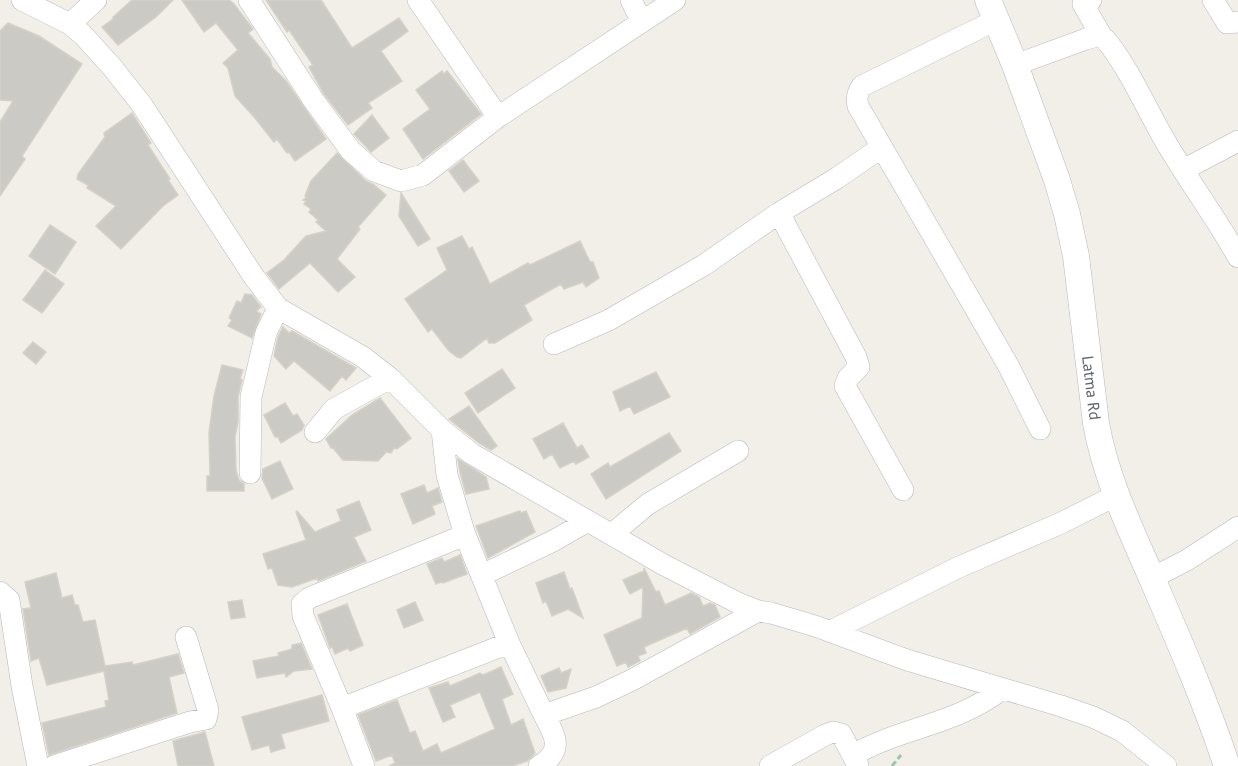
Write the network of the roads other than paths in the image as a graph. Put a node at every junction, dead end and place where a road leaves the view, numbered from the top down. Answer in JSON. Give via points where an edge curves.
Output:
{"nodes":[{"id":1,"x":22,"y":0,"type":"edge"},
{"id":2,"x":96,"y":0,"type":"edge"},
{"id":3,"x":249,"y":0,"type":"edge"},
{"id":4,"x":418,"y":0,"type":"edge"},
{"id":5,"x":631,"y":0,"type":"edge"},
{"id":6,"x":675,"y":0,"type":"edge"},
{"id":7,"x":1091,"y":0,"type":"edge"},
{"id":8,"x":1213,"y":0,"type":"edge"},
{"id":9,"x":992,"y":10,"type":"edge"},
{"id":10,"x":642,"y":22,"type":"junction"},
{"id":11,"x":1238,"y":22,"type":"edge"},
{"id":12,"x":70,"y":24,"type":"junction"},
{"id":13,"x":1102,"y":36,"type":"junction"},
{"id":14,"x":1015,"y":65,"type":"junction"},
{"id":15,"x":498,"y":117,"type":"junction"},
{"id":16,"x":1238,"y":141,"type":"edge"},
{"id":17,"x":882,"y":147,"type":"junction"},
{"id":18,"x":1183,"y":170,"type":"junction"},
{"id":19,"x":779,"y":213,"type":"junction"},
{"id":20,"x":1238,"y":257,"type":"edge"},
{"id":21,"x":278,"y":308,"type":"junction"},
{"id":22,"x":554,"y":344,"type":"dead end"},
{"id":23,"x":390,"y":378,"type":"junction"},
{"id":24,"x":1040,"y":429,"type":"dead end"},
{"id":25,"x":442,"y":430,"type":"junction"},
{"id":26,"x":315,"y":432,"type":"dead end"},
{"id":27,"x":738,"y":451,"type":"dead end"},
{"id":28,"x":250,"y":473,"type":"dead end"},
{"id":29,"x":903,"y":490,"type":"dead end"},
{"id":30,"x":1115,"y":496,"type":"junction"},
{"id":31,"x":588,"y":521,"type":"junction"},
{"id":32,"x":1238,"y":527,"type":"edge"},
{"id":33,"x":612,"y":534,"type":"junction"},
{"id":34,"x":465,"y":535,"type":"junction"},
{"id":35,"x":482,"y":575,"type":"junction"},
{"id":36,"x":1152,"y":578,"type":"junction"},
{"id":37,"x":0,"y":592,"type":"edge"},
{"id":38,"x":758,"y":611,"type":"junction"},
{"id":39,"x":831,"y":632,"type":"junction"},
{"id":40,"x":186,"y":637,"type":"dead end"},
{"id":41,"x":509,"y":643,"type":"junction"},
{"id":42,"x":1002,"y":689,"type":"junction"},
{"id":43,"x":342,"y":708,"type":"junction"},
{"id":44,"x":544,"y":716,"type":"junction"},
{"id":45,"x":856,"y":760,"type":"edge"},
{"id":46,"x":38,"y":766,"type":"edge"},
{"id":47,"x":54,"y":766,"type":"edge"},
{"id":48,"x":364,"y":766,"type":"edge"},
{"id":49,"x":539,"y":766,"type":"edge"},
{"id":50,"x":770,"y":766,"type":"edge"},
{"id":51,"x":1166,"y":766,"type":"edge"},
{"id":52,"x":1227,"y":766,"type":"edge"}],
"edges":[{"from":1,"to":12,"type":"street"},
{"from":2,"to":12,"type":"street"},
{"from":3,"to":15,"type":"street","via":[[344,142],[374,171],[386,177],[401,181],[423,175]]},
{"from":4,"to":15,"type":"street"},
{"from":5,"to":10,"type":"street"},
{"from":6,"to":10,"type":"street"},
{"from":7,"to":13,"type":"street","via":[[1083,4]]},
{"from":8,"to":11,"type":"street","via":[[1227,23]]},
{"from":9,"to":14,"type":"street","name":"Latma Rd"},
{"from":9,"to":17,"type":"street","via":[[862,86],[856,99],[858,106]]},
{"from":10,"to":15,"type":"street"},
{"from":12,"to":21,"type":"street","via":[[142,105]]},
{"from":13,"to":14,"type":"street"},
{"from":13,"to":18,"type":"street","via":[[1111,45]]},
{"from":14,"to":30,"type":"street","name":"Latma Rd","via":[[1067,214],[1076,256],[1096,423]]},
{"from":16,"to":18,"type":"street"},
{"from":17,"to":19,"type":"street"},
{"from":17,"to":24,"type":"street","via":[[1008,365]]},
{"from":18,"to":20,"type":"street"},
{"from":19,"to":22,"type":"street","via":[[658,292],[609,320]]},
{"from":19,"to":29,"type":"street","via":[[856,357],[859,367],[845,386]]},
{"from":21,"to":23,"type":"street","via":[[341,343]]},
{"from":21,"to":28,"type":"street","via":[[266,333],[251,396]]},
{"from":23,"to":25,"type":"street"},
{"from":23,"to":26,"type":"street","via":[[334,409]]},
{"from":25,"to":31,"type":"street","via":[[472,454]]},
{"from":25,"to":34,"type":"street","via":[[447,475]]},
{"from":27,"to":33,"type":"street","via":[[648,504]]},
{"from":30,"to":36,"type":"street","name":"Latma Rd"},
{"from":30,"to":39,"type":"street","via":[[957,568]]},
{"from":31,"to":33,"type":"street"},
{"from":31,"to":35,"type":"street"},
{"from":32,"to":36,"type":"street"},
{"from":33,"to":38,"type":"street"},
{"from":34,"to":35,"type":"street"},
{"from":34,"to":43,"type":"street","via":[[302,604],[303,616]]},
{"from":35,"to":41,"type":"street"},
{"from":36,"to":52,"type":"street","name":"Latma Rd","via":[[1209,712]]},
{"from":37,"to":46,"type":"street","via":[[9,600]]},
{"from":38,"to":39,"type":"street"},
{"from":38,"to":44,"type":"street","via":[[632,680]]},
{"from":39,"to":42,"type":"street"},
{"from":40,"to":47,"type":"street","via":[[208,710],[206,719]]},
{"from":41,"to":43,"type":"street"},
{"from":41,"to":44,"type":"street"},
{"from":42,"to":45,"type":"street","via":[[980,705],[908,731]]},
{"from":42,"to":51,"type":"street","via":[[1093,717],[1122,731]]},
{"from":43,"to":48,"type":"street"},
{"from":44,"to":49,"type":"street","via":[[556,741],[549,759]]},
{"from":45,"to":50,"type":"street","via":[[841,734],[833,732]]}]}
